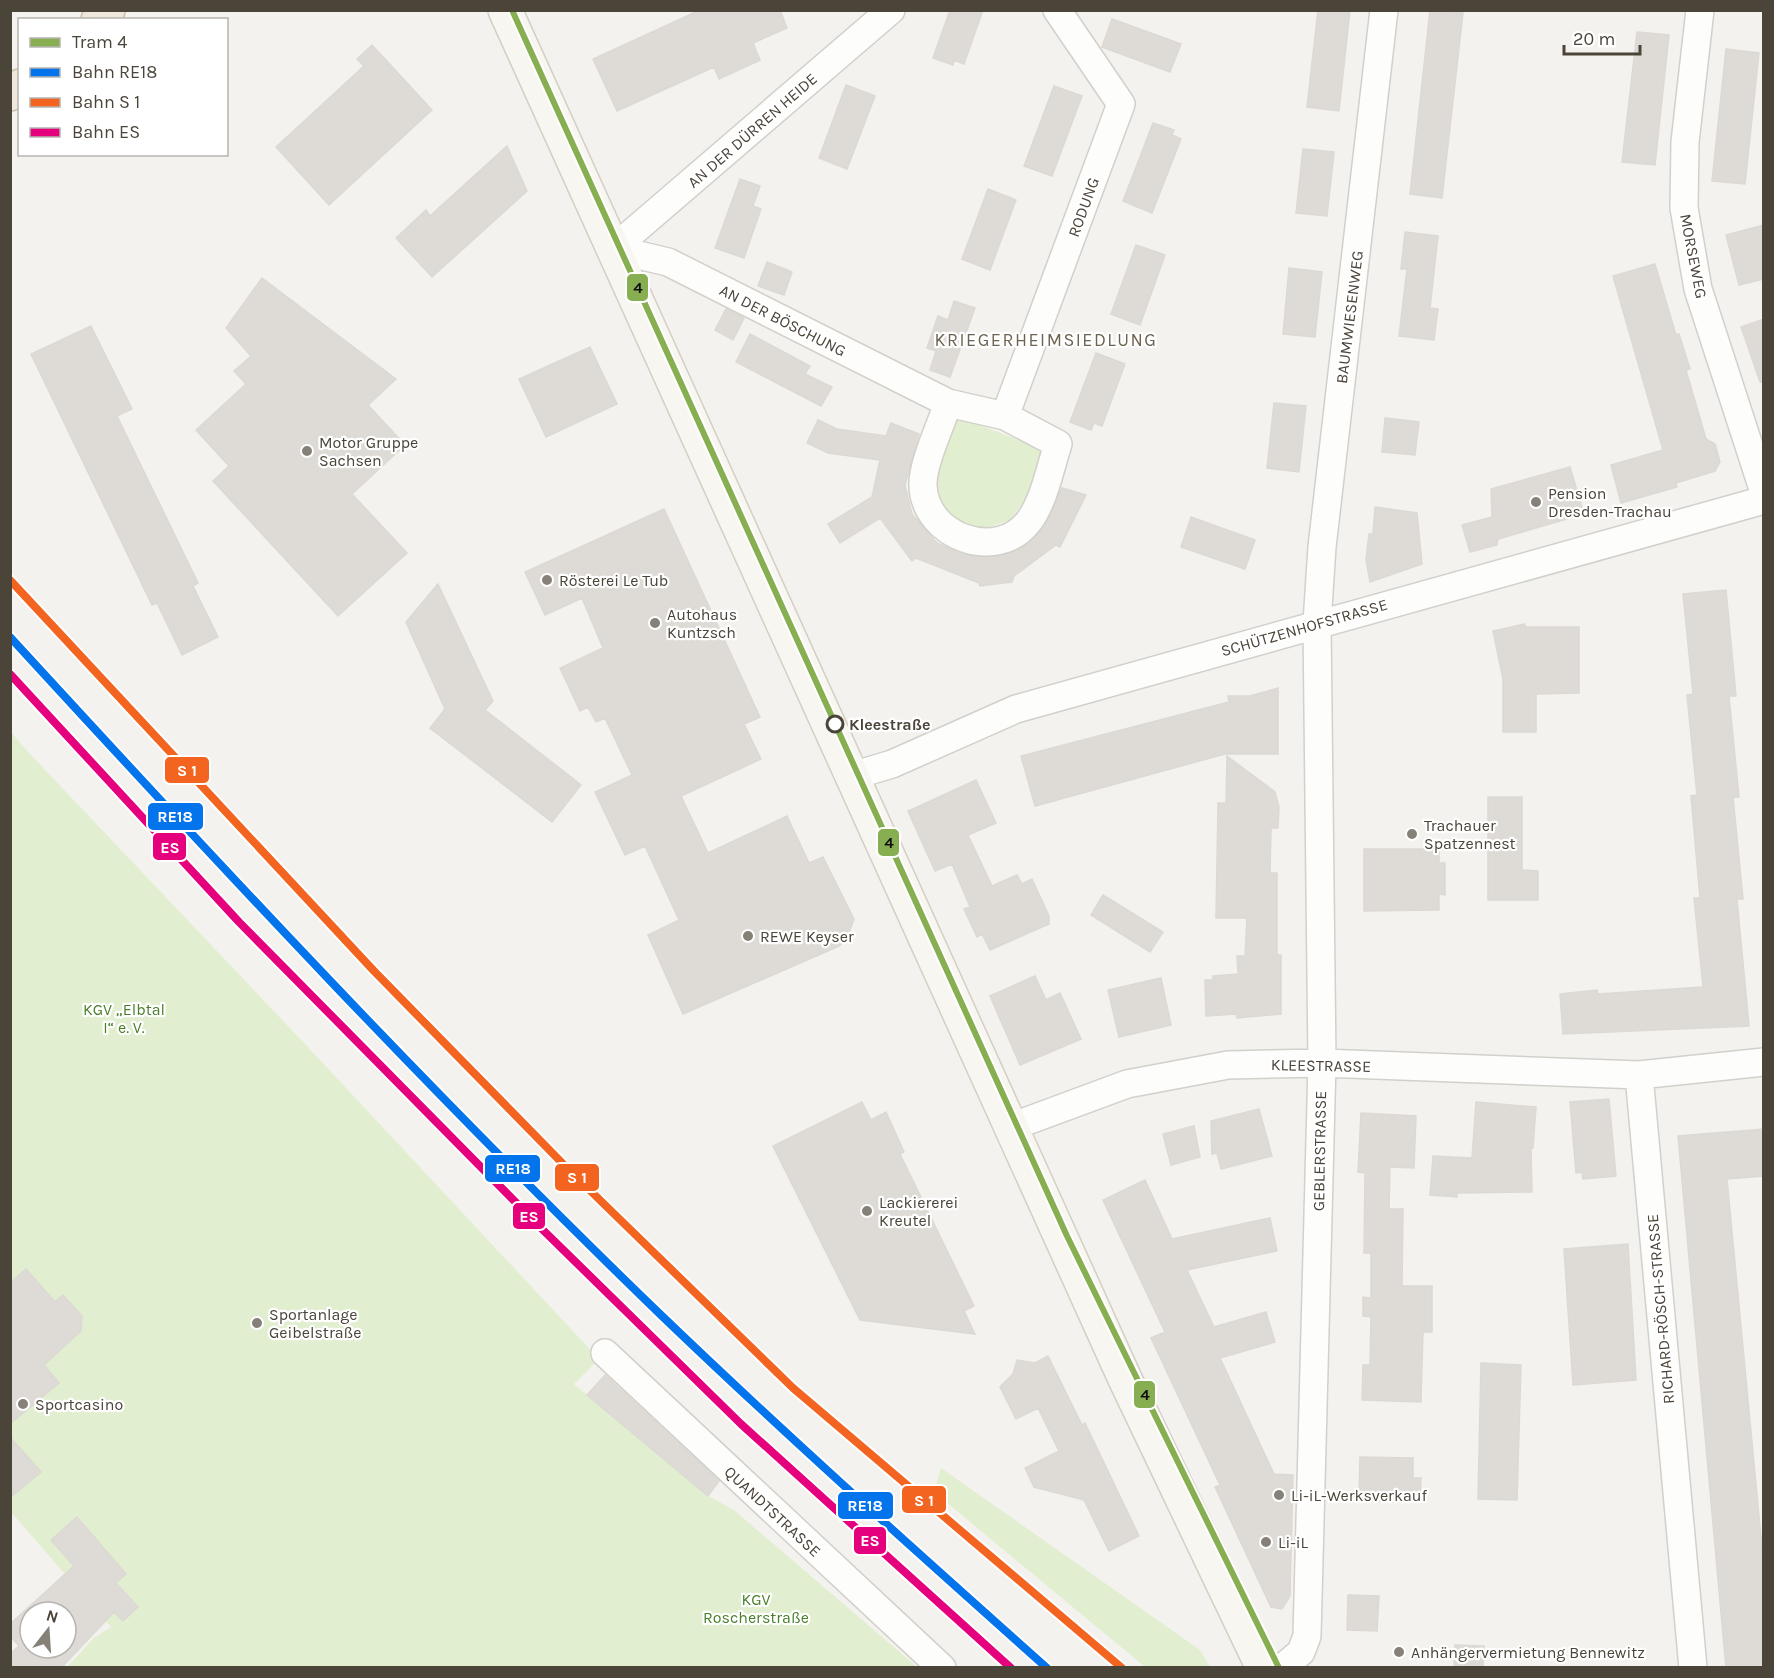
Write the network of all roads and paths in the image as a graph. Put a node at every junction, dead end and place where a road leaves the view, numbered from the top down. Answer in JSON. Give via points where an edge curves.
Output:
{"nodes":[{"id":1,"x":505,"y":10,"type":"edge"},
{"id":2,"x":891,"y":10,"type":"edge"},
{"id":3,"x":1057,"y":10,"type":"edge"},
{"id":4,"x":1384,"y":10,"type":"edge"},
{"id":5,"x":1700,"y":10,"type":"edge"},
{"id":6,"x":613,"y":249,"type":"junction"},
{"id":7,"x":948,"y":403,"type":"junction"},
{"id":8,"x":1005,"y":416,"type":"junction"},
{"id":9,"x":1764,"y":492,"type":"edge"},
{"id":10,"x":1764,"y":500,"type":"edge"},
{"id":11,"x":1317,"y":623,"type":"junction"},
{"id":12,"x":852,"y":776,"type":"junction"},
{"id":13,"x":1764,"y":1062,"type":"edge"},
{"id":14,"x":1322,"y":1063,"type":"junction"},
{"id":15,"x":1639,"y":1075,"type":"junction"},
{"id":16,"x":1011,"y":1127,"type":"junction"},
{"id":17,"x":605,"y":1353,"type":"dead end"},
{"id":18,"x":942,"y":1668,"type":"edge"},
{"id":19,"x":1263,"y":1668,"type":"edge"},
{"id":20,"x":1281,"y":1668,"type":"edge"},
{"id":21,"x":1693,"y":1668,"type":"edge"}],
"edges":[{"from":1,"to":6,"type":"main road"},
{"from":2,"to":6,"type":"street","name":"AN DER DÜRREN HEIDE"},
{"from":3,"to":8,"type":"street","name":"RODUNG","via":[[1121,104]]},
{"from":4,"to":11,"type":"street","name":"BAUMWIESENWEG","via":[[1322,547]]},
{"from":5,"to":9,"type":"street","name":"MORSEWEG","via":[[1685,142],[1684,208],[1698,290]]},
{"from":6,"to":7,"type":"street","name":"AN DER BÖSCHUNG","via":[[668,262]]},
{"from":6,"to":12,"type":"main road"},
{"from":7,"to":8,"type":"street","name":"AN DER BÖSCHUNG"},
{"from":7,"to":8,"type":"street","name":"AN DER BÖSCHUNG","via":[[922,485],[936,518],[947,530],[975,543],[1004,539],[1029,522],[1058,444]]},
{"from":10,"to":11,"type":"street","name":"SCHÜTZENHOFSTRASSE"},
{"from":11,"to":12,"type":"street","name":"SCHÜTZENHOFSTRASSE","via":[[1016,709],[892,764]]},
{"from":11,"to":14,"type":"street","name":"GEBLERSTRASSE"},
{"from":12,"to":16,"type":"main road"},
{"from":13,"to":15,"type":"street"},
{"from":14,"to":15,"type":"street","name":"KLEESTRASSE"},
{"from":14,"to":16,"type":"street","name":"KLEESTRASSE","via":[[1228,1065],[1127,1084]]},
{"from":14,"to":20,"type":"street","name":"GEBLERSTRASSE","via":[[1307,1636],[1301,1652]]},
{"from":15,"to":21,"type":"street","name":"RICHARD-RÖSCH-STRASSE"},
{"from":16,"to":19,"type":"main road","via":[[1125,1379]]},
{"from":17,"to":18,"type":"street","name":"QUANDTSTRASSE"}]}
